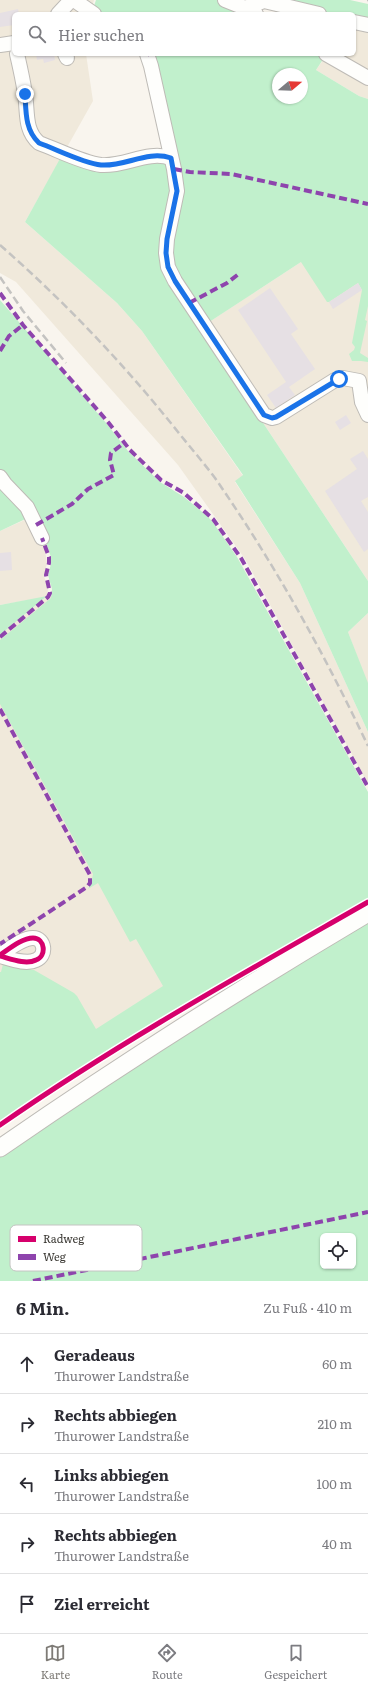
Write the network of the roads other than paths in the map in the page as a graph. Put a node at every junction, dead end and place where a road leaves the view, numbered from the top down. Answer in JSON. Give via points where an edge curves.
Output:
{"nodes":[{"id":1,"x":72,"y":0,"type":"edge"},
{"id":2,"x":225,"y":0,"type":"edge"},
{"id":3,"x":251,"y":11,"type":"edge"},
{"id":4,"x":60,"y":12,"type":"edge"},
{"id":5,"x":91,"y":12,"type":"edge"},
{"id":6,"x":311,"y":12,"type":"edge"},
{"id":7,"x":356,"y":23,"type":"edge"},
{"id":8,"x":368,"y":26,"type":"edge"},
{"id":9,"x":12,"y":43,"type":"edge"},
{"id":10,"x":0,"y":45,"type":"edge"},
{"id":11,"x":17,"y":56,"type":"edge"},
{"id":12,"x":148,"y":56,"type":"edge"},
{"id":13,"x":330,"y":56,"type":"edge"},
{"id":14,"x":368,"y":78,"type":"edge"},
{"id":15,"x":171,"y":158,"type":"junction"},
{"id":16,"x":368,"y":415,"type":"edge"},
{"id":17,"x":0,"y":477,"type":"edge"},
{"id":18,"x":42,"y":538,"type":"dead end"},
{"id":19,"x":368,"y":913,"type":"edge"},
{"id":20,"x":0,"y":1148,"type":"edge"}],
"edges":[{"from":1,"to":4,"type":"street"},
{"from":1,"to":5,"type":"street"},
{"from":2,"to":3,"type":"street"},
{"from":3,"to":6,"type":"street","via":[[264,1]]},
{"from":7,"to":8,"type":"street"},
{"from":9,"to":10,"type":"street"},
{"from":11,"to":15,"type":"street","via":[[27,120],[34,138],[39,143],[101,165],[147,156]]},
{"from":12,"to":15,"type":"street"},
{"from":13,"to":14,"type":"street"},
{"from":15,"to":16,"type":"street","via":[[177,191],[167,239],[168,267],[264,415],[276,417],[335,380],[343,378],[359,381],[363,407]]},
{"from":17,"to":18,"type":"street","via":[[27,507]]},
{"from":19,"to":20,"type":"main road","via":[[206,1011]]}]}
